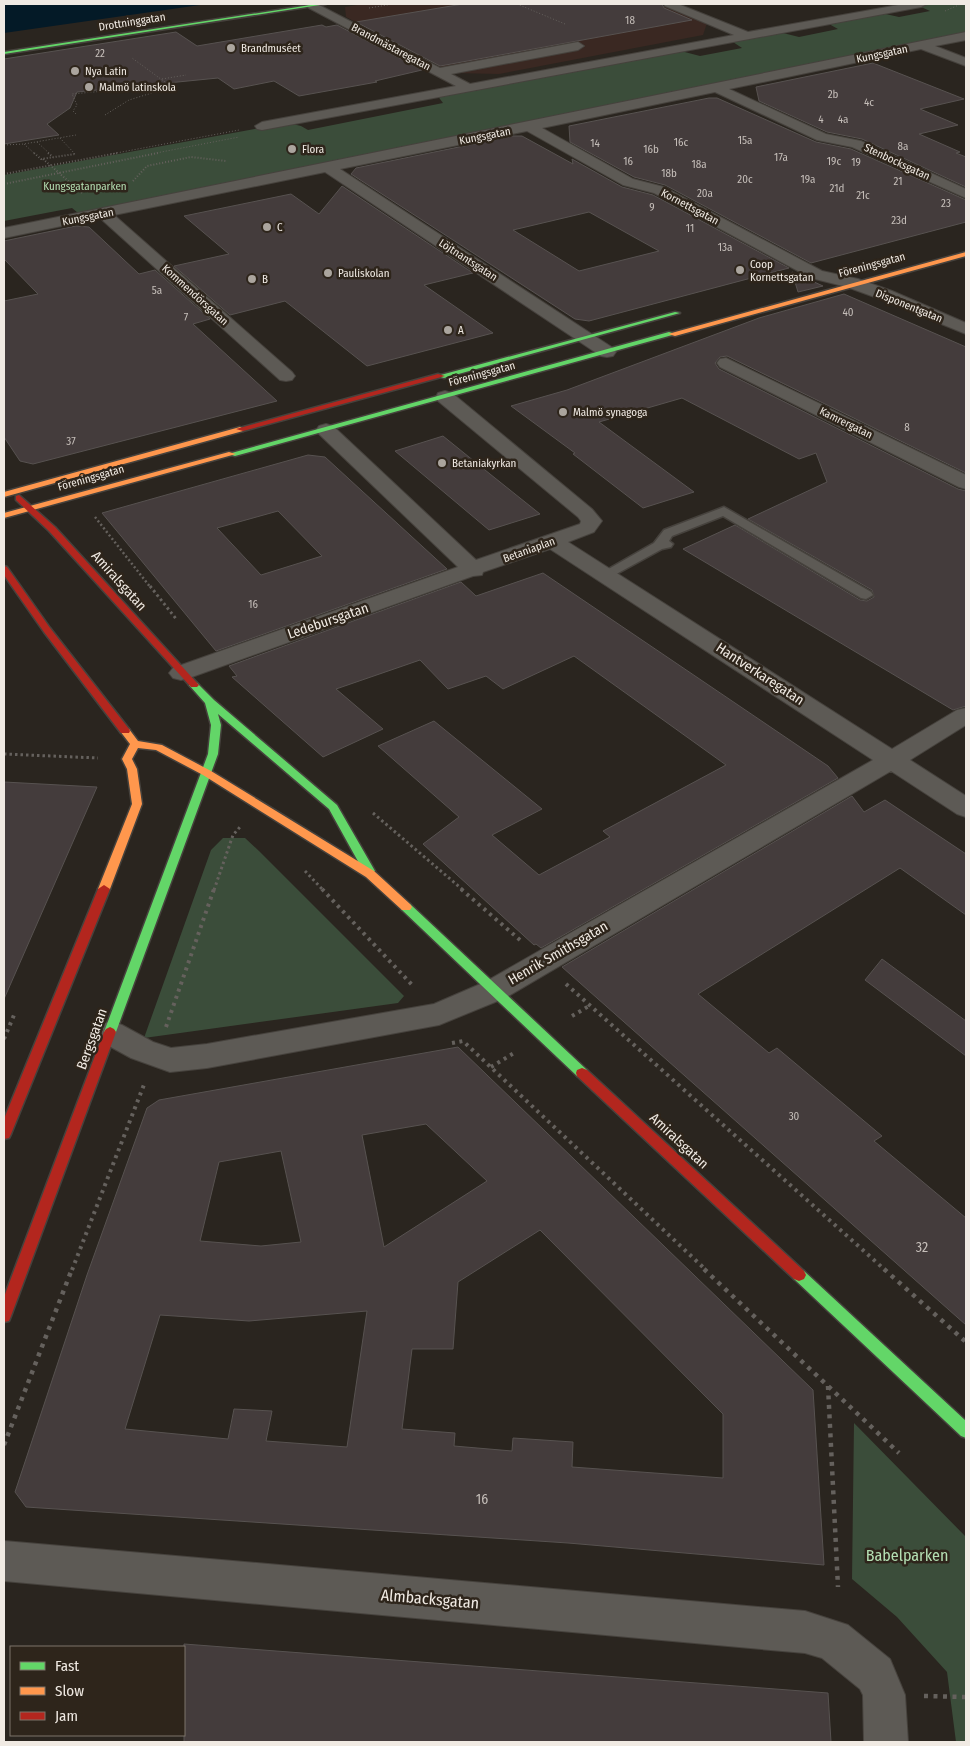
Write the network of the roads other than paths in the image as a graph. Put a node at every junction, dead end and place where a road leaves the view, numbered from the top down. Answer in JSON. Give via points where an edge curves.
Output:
{"nodes":[{"id":1,"x":272,"y":4,"type":"edge"},
{"id":2,"x":669,"y":4,"type":"edge"},
{"id":3,"x":921,"y":4,"type":"edge"},
{"id":4,"x":318,"y":5,"type":"edge"},
{"id":5,"x":746,"y":36,"type":"junction"},
{"id":6,"x":966,"y":36,"type":"edge"},
{"id":7,"x":4,"y":44,"type":"edge"},
{"id":8,"x":921,"y":45,"type":"junction"},
{"id":9,"x":578,"y":46,"type":"dead end"},
{"id":10,"x":4,"y":53,"type":"edge"},
{"id":11,"x":966,"y":62,"type":"edge"},
{"id":12,"x":439,"y":72,"type":"junction"},
{"id":13,"x":469,"y":88,"type":"junction"},
{"id":14,"x":716,"y":88,"type":"junction"},
{"id":15,"x":262,"y":126,"type":"road end"},
{"id":16,"x":529,"y":127,"type":"junction"},
{"id":17,"x":328,"y":168,"type":"junction"},
{"id":18,"x":966,"y":194,"type":"edge"},
{"id":19,"x":104,"y":214,"type":"junction"},
{"id":20,"x":4,"y":233,"type":"edge"},
{"id":21,"x":966,"y":254,"type":"edge"},
{"id":22,"x":847,"y":276,"type":"junction"},
{"id":23,"x":690,"y":310,"type":"dead end"},
{"id":24,"x":966,"y":329,"type":"edge"},
{"id":25,"x":585,"y":338,"type":"junction"},
{"id":26,"x":607,"y":352,"type":"junction"},
{"id":27,"x":726,"y":363,"type":"dead end"},
{"id":28,"x":286,"y":376,"type":"dead end"},
{"id":29,"x":445,"y":397,"type":"junction"},
{"id":30,"x":326,"y":430,"type":"junction"},
{"id":31,"x":4,"y":483,"type":"edge"},
{"id":32,"x":966,"y":483,"type":"edge"},
{"id":33,"x":8,"y":493,"type":"edge"},
{"id":34,"x":30,"y":509,"type":"junction"},
{"id":35,"x":4,"y":516,"type":"edge"},
{"id":36,"x":724,"y":522,"type":"dead end"},
{"id":37,"x":554,"y":542,"type":"junction"},
{"id":38,"x":658,"y":546,"type":"junction"},
{"id":39,"x":4,"y":569,"type":"edge"},
{"id":40,"x":474,"y":570,"type":"junction"},
{"id":41,"x":604,"y":574,"type":"junction"},
{"id":42,"x":866,"y":595,"type":"dead end"},
{"id":43,"x":181,"y":673,"type":"junction"},
{"id":44,"x":210,"y":702,"type":"junction"},
{"id":45,"x":966,"y":715,"type":"edge"},
{"id":46,"x":135,"y":744,"type":"junction"},
{"id":47,"x":893,"y":760,"type":"junction"},
{"id":48,"x":207,"y":773,"type":"junction"},
{"id":49,"x":966,"y":808,"type":"edge"},
{"id":50,"x":370,"y":874,"type":"junction"},
{"id":51,"x":495,"y":990,"type":"junction"},
{"id":52,"x":111,"y":1033,"type":"junction"},
{"id":53,"x":4,"y":1134,"type":"edge"},
{"id":54,"x":4,"y":1316,"type":"edge"},
{"id":55,"x":966,"y":1431,"type":"edge"},
{"id":56,"x":4,"y":1561,"type":"edge"},
{"id":57,"x":886,"y":1742,"type":"edge"}],
"edges":[{"from":1,"to":7,"type":"street","name":"Drottninggatan"},
{"from":2,"to":5,"type":"street"},
{"from":3,"to":5,"type":"street"},
{"from":4,"to":10,"type":"street","name":"Drottninggatan"},
{"from":4,"to":12,"type":"street","name":"Brandmästaregatan"},
{"from":5,"to":13,"type":"street"},
{"from":6,"to":8,"type":"street","name":"Kungsgatan"},
{"from":8,"to":11,"type":"street"},
{"from":8,"to":14,"type":"street","name":"Kungsgatan"},
{"from":9,"to":12,"type":"street"},
{"from":12,"to":13,"type":"street","name":"Brandmästaregatan"},
{"from":13,"to":15,"type":"street"},
{"from":14,"to":16,"type":"street","name":"Kungsgatan"},
{"from":14,"to":18,"type":"street","name":"Stenbocksgatan","via":[[822,137],[856,144]]},
{"from":16,"to":17,"type":"street","name":"Kungsgatan"},
{"from":16,"to":22,"type":"street","name":"Kornettsgatan","via":[[628,182],[659,190],[810,277]]},
{"from":17,"to":19,"type":"street","name":"Kungsgatan"},
{"from":17,"to":25,"type":"street","name":"Löjtnantsgatan"},
{"from":19,"to":20,"type":"street","name":"Kungsgatan"},
{"from":19,"to":28,"type":"street","name":"Kommendörsgatan"},
{"from":21,"to":22,"type":"street","name":"Föreningsgatan"},
{"from":22,"to":24,"type":"street","name":"Disponentgatan"},
{"from":22,"to":26,"type":"street","name":"Föreningsgatan"},
{"from":23,"to":25,"type":"street","name":"Föreningsgatan"},
{"from":25,"to":26,"type":"street","name":"Löjtnantsgatan"},
{"from":25,"to":33,"type":"street","name":"Föreningsgatan"},
{"from":26,"to":29,"type":"street","name":"Föreningsgatan"},
{"from":27,"to":32,"type":"street","name":"Kamrergatan"},
{"from":29,"to":30,"type":"street","name":"Föreningsgatan"},
{"from":29,"to":37,"type":"street","name":"Betaniaplan","via":[[592,521],[588,528]]},
{"from":30,"to":34,"type":"street","name":"Föreningsgatan"},
{"from":30,"to":40,"type":"street"},
{"from":31,"to":33,"type":"street","name":"Amiralsgatan"},
{"from":33,"to":34,"type":"street","name":"Amiralsgatan"},
{"from":34,"to":35,"type":"street","name":"Föreningsgatan"},
{"from":34,"to":43,"type":"street","name":"Amiralsgatan"},
{"from":36,"to":38,"type":"lane"},
{"from":37,"to":40,"type":"street","name":"Betaniaplan"},
{"from":37,"to":41,"type":"street","name":"Hantverkaregatan"},
{"from":38,"to":41,"type":"lane"},
{"from":38,"to":42,"type":"lane","via":[[668,533],[724,511]]},
{"from":39,"to":46,"type":"street"},
{"from":40,"to":43,"type":"street","name":"Ledebursgatan"},
{"from":41,"to":47,"type":"street","name":"Hantverkaregatan"},
{"from":43,"to":44,"type":"street","name":"Amiralsgatan"},
{"from":44,"to":48,"type":"street","via":[[216,725]]},
{"from":44,"to":50,"type":"street","name":"Amiralsgatan","via":[[332,808]]},
{"from":45,"to":47,"type":"street","name":"Henrik Smithsgatan"},
{"from":46,"to":48,"type":"street","name":"Amiralsgatan","via":[[158,748]]},
{"from":46,"to":53,"type":"street","via":[[127,759],[132,769],[137,804]]},
{"from":47,"to":49,"type":"street","name":"Hantverkaregatan"},
{"from":47,"to":51,"type":"street","name":"Henrik Smithsgatan"},
{"from":48,"to":50,"type":"street","name":"Amiralsgatan"},
{"from":48,"to":52,"type":"street","name":"Bergsgatan"},
{"from":50,"to":51,"type":"street","name":"Amiralsgatan"},
{"from":51,"to":52,"type":"street","name":"Henrik Smithsgatan","via":[[439,1014],[207,1056],[170,1060],[142,1050]]},
{"from":51,"to":55,"type":"street","name":"Amiralsgatan"},
{"from":52,"to":54,"type":"street","name":"Bergsgatan"},
{"from":56,"to":57,"type":"street","name":"Almbacksgatan","via":[[805,1632],[833,1640],[875,1674],[884,1695]]}]}
